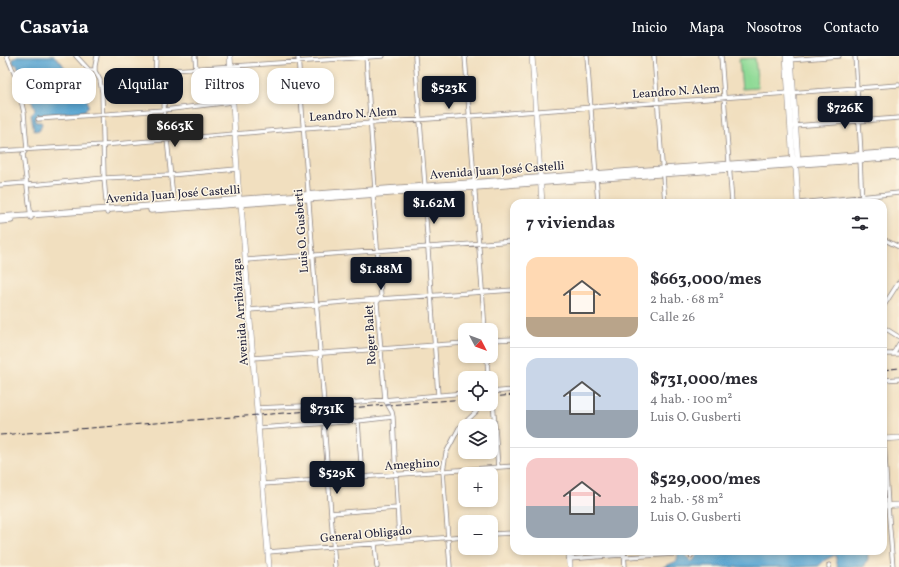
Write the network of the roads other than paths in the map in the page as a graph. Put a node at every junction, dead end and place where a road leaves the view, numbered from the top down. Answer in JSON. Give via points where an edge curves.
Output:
{"nodes":[{"id":1,"x":7,"y":56,"type":"edge"},
{"id":2,"x":76,"y":56,"type":"edge"},
{"id":3,"x":97,"y":56,"type":"edge"},
{"id":4,"x":156,"y":56,"type":"edge"},
{"id":5,"x":195,"y":56,"type":"edge"},
{"id":6,"x":230,"y":56,"type":"edge"},
{"id":7,"x":298,"y":56,"type":"edge"},
{"id":8,"x":383,"y":56,"type":"edge"},
{"id":9,"x":415,"y":56,"type":"edge"},
{"id":10,"x":465,"y":56,"type":"edge"},
{"id":11,"x":532,"y":56,"type":"edge"},
{"id":12,"x":588,"y":56,"type":"edge"},
{"id":13,"x":654,"y":56,"type":"edge"},
{"id":14,"x":721,"y":56,"type":"edge"},
{"id":15,"x":839,"y":56,"type":"edge"},
{"id":16,"x":855,"y":56,"type":"edge"},
{"id":17,"x":366,"y":57,"type":"edge"},
{"id":18,"x":788,"y":58,"type":"edge"},
{"id":19,"x":299,"y":61,"type":"junction"},
{"id":20,"x":231,"y":67,"type":"junction"},
{"id":21,"x":87,"y":68,"type":"edge"},
{"id":22,"x":95,"y":68,"type":"edge"},
{"id":23,"x":156,"y":68,"type":"edge"},
{"id":24,"x":196,"y":68,"type":"joint"},
{"id":25,"x":96,"y":72,"type":"edge"},
{"id":26,"x":899,"y":85,"type":"edge"},
{"id":27,"x":857,"y":88,"type":"junction"},
{"id":28,"x":102,"y":92,"type":"joint"},
{"id":29,"x":791,"y":93,"type":"junction"},
{"id":30,"x":725,"y":97,"type":"junction"},
{"id":31,"x":658,"y":103,"type":"junction"},
{"id":32,"x":164,"y":104,"type":"edge"},
{"id":33,"x":215,"y":104,"type":"edge"},
{"id":34,"x":232,"y":104,"type":"edge"},
{"id":35,"x":591,"y":108,"type":"junction"},
{"id":36,"x":164,"y":110,"type":"junction"},
{"id":37,"x":536,"y":111,"type":"junction"},
{"id":38,"x":103,"y":115,"type":"junction"},
{"id":39,"x":470,"y":116,"type":"junction"},
{"id":40,"x":899,"y":118,"type":"edge"},
{"id":41,"x":38,"y":120,"type":"dead end"},
{"id":42,"x":421,"y":120,"type":"junction"},
{"id":43,"x":859,"y":121,"type":"junction"},
{"id":44,"x":370,"y":123,"type":"junction"},
{"id":45,"x":793,"y":126,"type":"junction"},
{"id":46,"x":304,"y":128,"type":"junction"},
{"id":47,"x":234,"y":133,"type":"junction"},
{"id":48,"x":166,"y":139,"type":"junction"},
{"id":49,"x":103,"y":145,"type":"junction"},
{"id":50,"x":27,"y":149,"type":"junction"},
{"id":51,"x":0,"y":151,"type":"edge"},
{"id":52,"x":899,"y":152,"type":"edge"},
{"id":53,"x":861,"y":156,"type":"junction"},
{"id":54,"x":899,"y":157,"type":"edge"},
{"id":55,"x":796,"y":163,"type":"junction"},
{"id":56,"x":729,"y":166,"type":"junction"},
{"id":57,"x":237,"y":169,"type":"junction"},
{"id":58,"x":663,"y":171,"type":"junction"},
{"id":59,"x":170,"y":175,"type":"junction"},
{"id":60,"x":596,"y":177,"type":"junction"},
{"id":61,"x":104,"y":178,"type":"junction"},
{"id":62,"x":540,"y":180,"type":"junction"},
{"id":63,"x":28,"y":183,"type":"junction"},
{"id":64,"x":0,"y":185,"type":"edge"},
{"id":65,"x":474,"y":185,"type":"junction"},
{"id":66,"x":425,"y":188,"type":"junction"},
{"id":67,"x":374,"y":192,"type":"junction"},
{"id":68,"x":899,"y":193,"type":"edge"},
{"id":69,"x":308,"y":197,"type":"junction"},
{"id":70,"x":862,"y":197,"type":"junction"},
{"id":71,"x":542,"y":199,"type":"edge"},
{"id":72,"x":598,"y":199,"type":"edge"},
{"id":73,"x":665,"y":199,"type":"edge"},
{"id":74,"x":732,"y":199,"type":"edge"},
{"id":75,"x":798,"y":199,"type":"edge"},
{"id":76,"x":846,"y":199,"type":"edge"},
{"id":77,"x":240,"y":202,"type":"junction"},
{"id":78,"x":174,"y":207,"type":"junction"},
{"id":79,"x":107,"y":212,"type":"junction"},
{"id":80,"x":0,"y":217,"type":"edge"},
{"id":81,"x":31,"y":217,"type":"junction"},
{"id":82,"x":0,"y":221,"type":"edge"},
{"id":83,"x":510,"y":241,"type":"edge"},
{"id":84,"x":887,"y":241,"type":"edge"},
{"id":85,"x":479,"y":243,"type":"junction"},
{"id":86,"x":428,"y":247,"type":"junction"},
{"id":87,"x":899,"y":247,"type":"edge"},
{"id":88,"x":378,"y":250,"type":"junction"},
{"id":89,"x":312,"y":255,"type":"junction"},
{"id":90,"x":246,"y":260,"type":"junction"},
{"id":91,"x":899,"y":282,"type":"edge"},
{"id":92,"x":510,"y":290,"type":"edge"},
{"id":93,"x":482,"y":292,"type":"junction"},
{"id":94,"x":431,"y":296,"type":"junction"},
{"id":95,"x":379,"y":299,"type":"junction"},
{"id":96,"x":887,"y":301,"type":"edge"},
{"id":97,"x":316,"y":305,"type":"junction"},
{"id":98,"x":250,"y":310,"type":"junction"},
{"id":99,"x":484,"y":323,"type":"edge"},
{"id":100,"x":887,"y":330,"type":"edge"},
{"id":101,"x":899,"y":337,"type":"edge"},
{"id":102,"x":510,"y":339,"type":"edge"},
{"id":103,"x":498,"y":340,"type":"edge"},
{"id":104,"x":458,"y":343,"type":"edge"},
{"id":105,"x":899,"y":344,"type":"edge"},
{"id":106,"x":435,"y":345,"type":"junction"},
{"id":107,"x":380,"y":348,"type":"junction"},
{"id":108,"x":320,"y":353,"type":"junction"},
{"id":109,"x":887,"y":354,"type":"edge"},
{"id":110,"x":892,"y":354,"type":"junction"},
{"id":111,"x":899,"y":354,"type":"edge"},
{"id":112,"x":253,"y":358,"type":"junction"},
{"id":113,"x":899,"y":379,"type":"edge"},
{"id":114,"x":887,"y":380,"type":"edge"},
{"id":115,"x":510,"y":390,"type":"edge"},
{"id":116,"x":498,"y":391,"type":"edge"},
{"id":117,"x":458,"y":394,"type":"edge"},
{"id":118,"x":438,"y":396,"type":"junction"},
{"id":119,"x":385,"y":400,"type":"junction"},
{"id":120,"x":324,"y":405,"type":"junction"},
{"id":121,"x":257,"y":408,"type":"junction"},
{"id":122,"x":494,"y":411,"type":"edge"},
{"id":123,"x":476,"y":412,"type":"dead end"},
{"id":124,"x":393,"y":417,"type":"junction"},
{"id":125,"x":358,"y":421,"type":"junction"},
{"id":126,"x":324,"y":423,"type":"junction"},
{"id":127,"x":259,"y":428,"type":"junction"},
{"id":128,"x":899,"y":438,"type":"edge"},
{"id":129,"x":887,"y":439,"type":"edge"},
{"id":130,"x":510,"y":466,"type":"edge"},
{"id":131,"x":498,"y":467,"type":"joint"},
{"id":132,"x":458,"y":470,"type":"edge"},
{"id":133,"x":443,"y":471,"type":"junction"},
{"id":134,"x":396,"y":475,"type":"junction"},
{"id":135,"x":362,"y":478,"type":"junction"},
{"id":136,"x":328,"y":480,"type":"junction"},
{"id":137,"x":263,"y":484,"type":"junction"},
{"id":138,"x":899,"y":505,"type":"edge"},
{"id":139,"x":887,"y":506,"type":"edge"},
{"id":140,"x":398,"y":508,"type":"junction"},
{"id":141,"x":331,"y":513,"type":"junction"},
{"id":142,"x":887,"y":515,"type":"edge"},
{"id":143,"x":510,"y":533,"type":"edge"},
{"id":144,"x":498,"y":534,"type":"edge"},
{"id":145,"x":458,"y":537,"type":"edge"},
{"id":146,"x":447,"y":538,"type":"junction"},
{"id":147,"x":399,"y":541,"type":"junction"},
{"id":148,"x":375,"y":543,"type":"junction"},
{"id":149,"x":333,"y":547,"type":"junction"},
{"id":150,"x":268,"y":552,"type":"junction"},
{"id":151,"x":569,"y":555,"type":"edge"},
{"id":152,"x":659,"y":555,"type":"edge"},
{"id":153,"x":624,"y":556,"type":"junction"},
{"id":154,"x":569,"y":559,"type":"junction"},
{"id":155,"x":269,"y":567,"type":"edge"},
{"id":156,"x":335,"y":567,"type":"edge"},
{"id":157,"x":377,"y":567,"type":"edge"},
{"id":158,"x":450,"y":567,"type":"edge"},
{"id":159,"x":570,"y":567,"type":"edge"},
{"id":160,"x":625,"y":567,"type":"edge"},
{"id":161,"x":893,"y":567,"type":"edge"}],
"edges":[{"from":1,"to":50,"type":"street","via":[[16,78],[24,113]]},
{"from":2,"to":21,"type":"street"},
{"from":3,"to":22,"type":"street"},
{"from":4,"to":23,"type":"street"},
{"from":5,"to":24,"type":"street"},
{"from":6,"to":20,"type":"main road","name":"Avenida Arribálzaga"},
{"from":7,"to":19,"type":"street","name":"Luis O. Gusberti"},
{"from":8,"to":17,"type":"street"},
{"from":9,"to":42,"type":"street"},
{"from":10,"to":39,"type":"street"},
{"from":11,"to":37,"type":"main road"},
{"from":12,"to":35,"type":"street"},
{"from":13,"to":31,"type":"street"},
{"from":14,"to":30,"type":"street"},
{"from":15,"to":18,"type":"street"},
{"from":16,"to":27,"type":"street"},
{"from":17,"to":19,"type":"street"},
{"from":17,"to":44,"type":"street","name":"Roger Balet"},
{"from":18,"to":29,"type":"main road"},
{"from":19,"to":20,"type":"street"},
{"from":19,"to":46,"type":"street","name":"Luis O. Gusberti"},
{"from":20,"to":24,"type":"street"},
{"from":25,"to":28,"type":"street"},
{"from":26,"to":27,"type":"street","name":"Leandro N. Alem"},
{"from":27,"to":29,"type":"street","name":"Leandro N. Alem"},
{"from":27,"to":43,"type":"street"},
{"from":28,"to":38,"type":"street"},
{"from":29,"to":30,"type":"street","name":"Leandro N. Alem"},
{"from":29,"to":45,"type":"main road"},
{"from":30,"to":31,"type":"street","name":"Leandro N. Alem"},
{"from":30,"to":56,"type":"street"},
{"from":31,"to":35,"type":"street","name":"Leandro N. Alem"},
{"from":31,"to":58,"type":"street"},
{"from":32,"to":36,"type":"street"},
{"from":33,"to":36,"type":"street"},
{"from":34,"to":47,"type":"main road","name":"Avenida Arribálzaga"},
{"from":35,"to":37,"type":"street","name":"Leandro N. Alem"},
{"from":35,"to":60,"type":"street"},
{"from":36,"to":38,"type":"street"},
{"from":36,"to":48,"type":"street"},
{"from":37,"to":39,"type":"street","name":"Leandro N. Alem"},
{"from":37,"to":62,"type":"main road"},
{"from":38,"to":41,"type":"street"},
{"from":38,"to":49,"type":"street"},
{"from":39,"to":42,"type":"street","name":"Leandro N. Alem"},
{"from":39,"to":65,"type":"street"},
{"from":40,"to":43,"type":"street"},
{"from":42,"to":44,"type":"street","name":"Leandro N. Alem"},
{"from":42,"to":66,"type":"street"},
{"from":43,"to":45,"type":"street"},
{"from":43,"to":53,"type":"street"},
{"from":44,"to":46,"type":"street","name":"Leandro N. Alem"},
{"from":44,"to":67,"type":"street","name":"Roger Balet"},
{"from":45,"to":55,"type":"main road"},
{"from":46,"to":47,"type":"street","name":"Leandro N. Alem"},
{"from":46,"to":69,"type":"street","name":"Luis O. Gusberti"},
{"from":47,"to":48,"type":"street","name":"Leandro N. Alem"},
{"from":47,"to":57,"type":"main road","name":"Avenida Arribálzaga"},
{"from":48,"to":49,"type":"street","name":"Leandro N. Alem"},
{"from":48,"to":59,"type":"street"},
{"from":49,"to":50,"type":"street","name":"Leandro N. Alem"},
{"from":49,"to":61,"type":"street"},
{"from":50,"to":51,"type":"street","name":"Leandro N. Alem"},
{"from":50,"to":63,"type":"street","via":[[23,154]]},
{"from":52,"to":53,"type":"main road","name":"Avenida Juan José Castelli"},
{"from":53,"to":54,"type":"main road","name":"Avenida Juan José Castelli"},
{"from":53,"to":55,"type":"main road","name":"Avenida Juan José Castelli"},
{"from":53,"to":70,"type":"street"},
{"from":55,"to":56,"type":"main road","name":"Avenida Juan José Castelli"},
{"from":55,"to":75,"type":"main road"},
{"from":56,"to":58,"type":"main road","name":"Avenida Juan José Castelli"},
{"from":56,"to":74,"type":"street"},
{"from":57,"to":59,"type":"street"},
{"from":57,"to":77,"type":"main road","name":"Avenida Arribálzaga"},
{"from":58,"to":60,"type":"main road","name":"Avenida Juan José Castelli"},
{"from":58,"to":73,"type":"street"},
{"from":59,"to":61,"type":"street"},
{"from":59,"to":78,"type":"street"},
{"from":60,"to":62,"type":"main road","name":"Avenida Juan José Castelli"},
{"from":60,"to":72,"type":"street"},
{"from":61,"to":63,"type":"street","via":[[31,185]]},
{"from":61,"to":79,"type":"street"},
{"from":62,"to":65,"type":"main road","name":"Avenida Juan José Castelli"},
{"from":62,"to":71,"type":"main road"},
{"from":63,"to":64,"type":"street"},
{"from":63,"to":81,"type":"street"},
{"from":65,"to":66,"type":"main road","name":"Avenida Juan José Castelli"},
{"from":65,"to":85,"type":"street"},
{"from":66,"to":67,"type":"main road","name":"Avenida Juan José Castelli"},
{"from":66,"to":86,"type":"street"},
{"from":67,"to":69,"type":"main road","name":"Avenida Juan José Castelli"},
{"from":67,"to":88,"type":"street","name":"Roger Balet"},
{"from":68,"to":70,"type":"street"},
{"from":69,"to":77,"type":"main road","name":"Avenida Juan José Castelli"},
{"from":69,"to":89,"type":"street","name":"Luis O. Gusberti"},
{"from":70,"to":76,"type":"street"},
{"from":77,"to":78,"type":"main road","name":"Avenida Juan José Castelli"},
{"from":77,"to":90,"type":"main road","name":"Avenida Arribálzaga"},
{"from":78,"to":79,"type":"main road","name":"Avenida Juan José Castelli"},
{"from":79,"to":81,"type":"main road","name":"Avenida Juan José Castelli"},
{"from":80,"to":81,"type":"main road","name":"Avenida Juan José Castelli"},
{"from":81,"to":82,"type":"main road","name":"Avenida Juan José Castelli"},
{"from":83,"to":85,"type":"street"},
{"from":84,"to":87,"type":"street"},
{"from":85,"to":86,"type":"street"},
{"from":85,"to":93,"type":"street"},
{"from":86,"to":88,"type":"street"},
{"from":86,"to":94,"type":"street"},
{"from":88,"to":89,"type":"street"},
{"from":88,"to":95,"type":"street","name":"Roger Balet"},
{"from":89,"to":90,"type":"street"},
{"from":89,"to":97,"type":"street","name":"Luis O. Gusberti"},
{"from":90,"to":98,"type":"main road","name":"Avenida Arribálzaga"},
{"from":91,"to":96,"type":"street"},
{"from":92,"to":93,"type":"street"},
{"from":93,"to":94,"type":"street"},
{"from":93,"to":99,"type":"street"},
{"from":94,"to":95,"type":"street"},
{"from":94,"to":106,"type":"street"},
{"from":95,"to":97,"type":"street"},
{"from":95,"to":107,"type":"street","name":"Roger Balet","via":[[377,303]]},
{"from":97,"to":98,"type":"street"},
{"from":97,"to":108,"type":"street","name":"Luis O. Gusberti"},
{"from":98,"to":112,"type":"main road","name":"Avenida Arribálzaga"},
{"from":100,"to":101,"type":"street"},
{"from":102,"to":103,"type":"street"},
{"from":104,"to":106,"type":"street"},
{"from":105,"to":110,"type":"street"},
{"from":106,"to":107,"type":"street"},
{"from":106,"to":118,"type":"street"},
{"from":107,"to":108,"type":"street"},
{"from":107,"to":119,"type":"street","name":"Roger Balet"},
{"from":108,"to":112,"type":"street"},
{"from":108,"to":120,"type":"street","name":"Luis O. Gusberti"},
{"from":109,"to":110,"type":"street"},
{"from":110,"to":111,"type":"street"},
{"from":112,"to":121,"type":"main road","name":"Avenida Arribálzaga"},
{"from":113,"to":114,"type":"street"},
{"from":115,"to":116,"type":"street"},
{"from":117,"to":118,"type":"street"},
{"from":118,"to":119,"type":"street"},
{"from":119,"to":120,"type":"street"},
{"from":119,"to":124,"type":"street","name":"Roger Balet"},
{"from":120,"to":121,"type":"street"},
{"from":121,"to":127,"type":"main road","name":"Avenida Arribálzaga"},
{"from":122,"to":131,"type":"street"},
{"from":123,"to":133,"type":"street","via":[[459,428],[446,453]]},
{"from":124,"to":125,"type":"street"},
{"from":124,"to":134,"type":"street","name":"Roger Balet"},
{"from":125,"to":126,"type":"street"},
{"from":125,"to":135,"type":"street"},
{"from":126,"to":127,"type":"street"},
{"from":126,"to":136,"type":"street"},
{"from":127,"to":137,"type":"main road","name":"Avenida Arribálzaga"},
{"from":128,"to":129,"type":"main road"},
{"from":130,"to":131,"type":"street","name":"Ameghino"},
{"from":132,"to":133,"type":"street","name":"Ameghino"},
{"from":133,"to":134,"type":"street","name":"Ameghino"},
{"from":133,"to":146,"type":"street"},
{"from":134,"to":135,"type":"street","name":"Ameghino"},
{"from":134,"to":140,"type":"street","name":"Roger Balet"},
{"from":135,"to":136,"type":"street","name":"Ameghino"},
{"from":136,"to":137,"type":"street","name":"Ameghino"},
{"from":136,"to":141,"type":"street"},
{"from":137,"to":150,"type":"main road","name":"Avenida Arribálzaga"},
{"from":138,"to":139,"type":"main road"},
{"from":140,"to":141,"type":"street"},
{"from":140,"to":147,"type":"street","name":"Roger Balet"},
{"from":141,"to":149,"type":"street"},
{"from":142,"to":161,"type":"street"},
{"from":143,"to":144,"type":"street"},
{"from":145,"to":146,"type":"street","name":"General Obligado"},
{"from":146,"to":147,"type":"street","name":"General Obligado"},
{"from":146,"to":158,"type":"street"},
{"from":147,"to":148,"type":"street","name":"General Obligado"},
{"from":148,"to":149,"type":"street","name":"General Obligado"},
{"from":148,"to":157,"type":"street"},
{"from":149,"to":150,"type":"street","name":"General Obligado"},
{"from":149,"to":156,"type":"street"},
{"from":150,"to":155,"type":"main road","name":"Avenida Arribálzaga"},
{"from":151,"to":154,"type":"main road"},
{"from":152,"to":153,"type":"street"},
{"from":153,"to":154,"type":"street"},
{"from":153,"to":160,"type":"street"},
{"from":154,"to":159,"type":"main road"}]}
